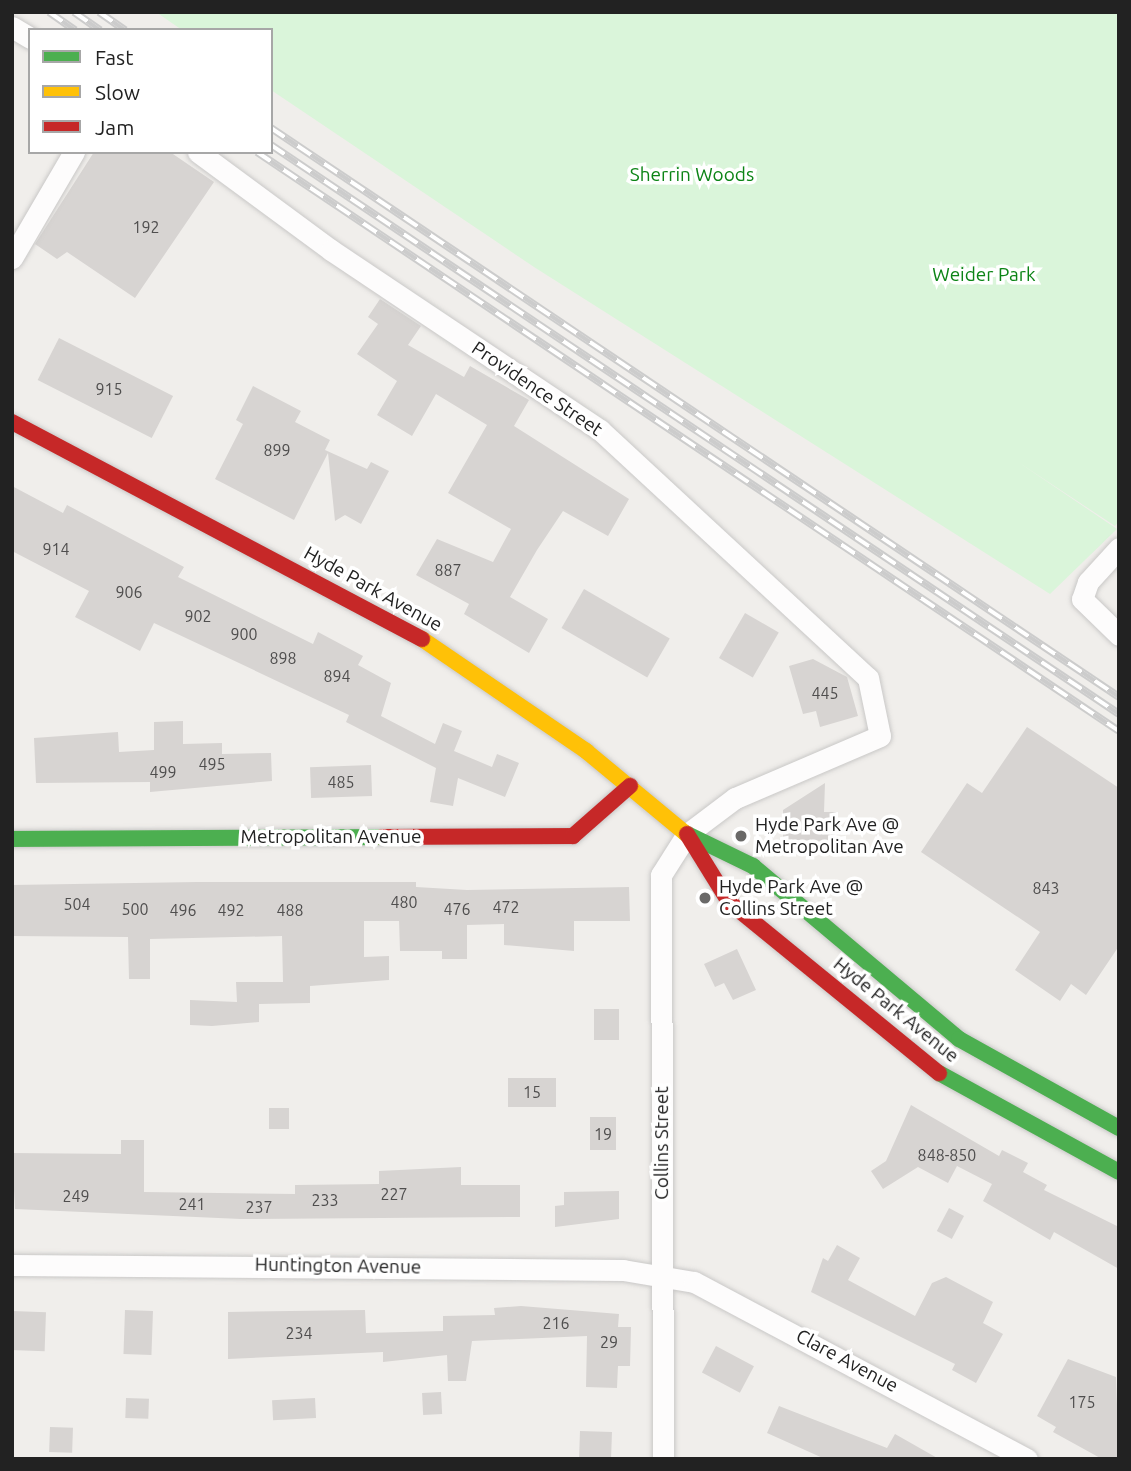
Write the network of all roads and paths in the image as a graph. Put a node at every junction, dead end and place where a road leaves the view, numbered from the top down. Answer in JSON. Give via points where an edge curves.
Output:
{"nodes":[{"id":1,"x":12,"y":27,"type":"edge"},
{"id":2,"x":28,"y":37,"type":"edge"},
{"id":3,"x":73,"y":154,"type":"edge"},
{"id":4,"x":201,"y":154,"type":"edge"},
{"id":5,"x":12,"y":258,"type":"edge"},
{"id":6,"x":12,"y":422,"type":"edge"},
{"id":7,"x":1119,"y":548,"type":"edge"},
{"id":8,"x":1119,"y":635,"type":"edge"},
{"id":9,"x":630,"y":786,"type":"junction"},
{"id":10,"x":687,"y":834,"type":"junction"},
{"id":11,"x":12,"y":839,"type":"edge"},
{"id":12,"x":1119,"y":1128,"type":"edge"},
{"id":13,"x":1119,"y":1172,"type":"edge"},
{"id":14,"x":12,"y":1265,"type":"edge"},
{"id":15,"x":663,"y":1276,"type":"junction"},
{"id":16,"x":663,"y":1459,"type":"edge"},
{"id":17,"x":1027,"y":1459,"type":"edge"}],
"edges":[{"from":1,"to":2,"type":"street"},
{"from":3,"to":5,"type":"street"},
{"from":4,"to":10,"type":"street","name":"Providence Street","via":[[331,250],[600,430],[867,678],[880,736],[735,798]]},
{"from":6,"to":9,"type":"main road","name":"Hyde Park Avenue","via":[[370,608],[541,717]]},
{"from":7,"to":8,"type":"street","via":[[1088,582],[1082,599]]},
{"from":9,"to":10,"type":"main road","name":"Hyde Park Avenue"},
{"from":9,"to":11,"type":"main road","name":"Metropolitan Avenue","via":[[573,836]]},
{"from":10,"to":12,"type":"main road","name":"Hyde Park Avenue","via":[[753,866],[959,1039]]},
{"from":10,"to":13,"type":"main road","name":"Hyde Park Avenue","via":[[729,902],[943,1076]]},
{"from":10,"to":15,"type":"street","name":"Collins Street","via":[[662,875]]},
{"from":14,"to":15,"type":"street","name":"Huntington Avenue","via":[[623,1269]]},
{"from":15,"to":16,"type":"street","name":"Collins Street"},
{"from":15,"to":17,"type":"street","name":"Clare Avenue","via":[[694,1282]]}]}
